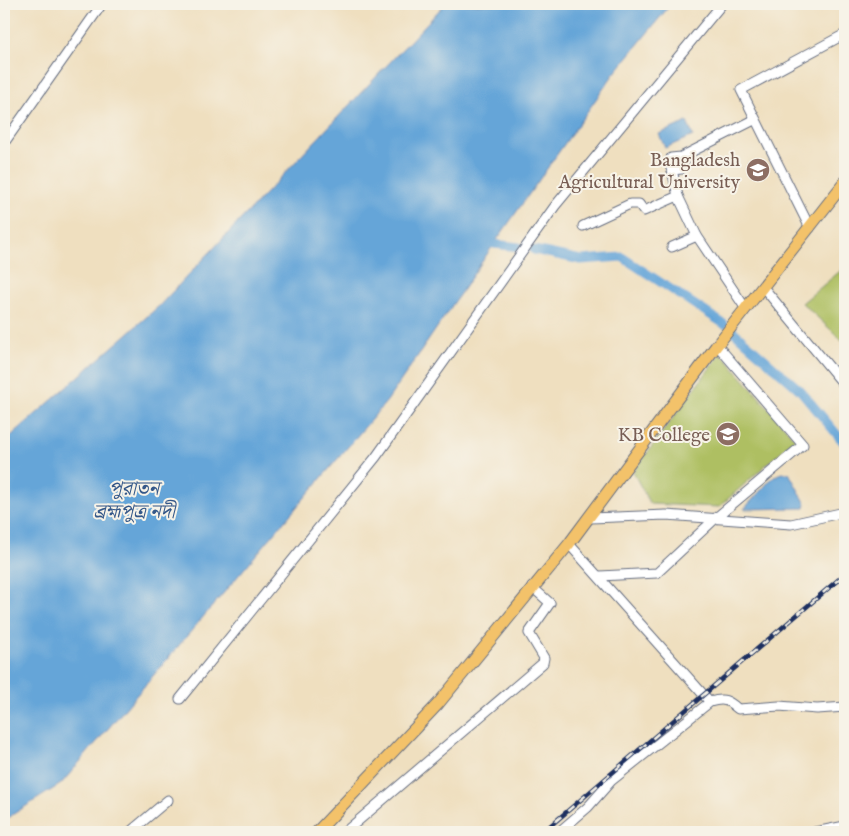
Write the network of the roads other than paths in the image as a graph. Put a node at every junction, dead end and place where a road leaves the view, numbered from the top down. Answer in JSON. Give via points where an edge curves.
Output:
{"nodes":[{"id":1,"x":102,"y":4,"type":"edge"},
{"id":2,"x":722,"y":4,"type":"edge"},
{"id":3,"x":845,"y":34,"type":"edge"},
{"id":4,"x":754,"y":120,"type":"junction"},
{"id":5,"x":4,"y":142,"type":"edge"},
{"id":6,"x":845,"y":182,"type":"edge"},
{"id":7,"x":678,"y":196,"type":"junction"},
{"id":8,"x":583,"y":226,"type":"dead end"},
{"id":9,"x":810,"y":228,"type":"junction"},
{"id":10,"x":697,"y":236,"type":"junction"},
{"id":11,"x":672,"y":247,"type":"dead end"},
{"id":12,"x":763,"y":287,"type":"junction"},
{"id":13,"x":746,"y":309,"type":"junction"},
{"id":14,"x":717,"y":345,"type":"junction"},
{"id":15,"x":845,"y":386,"type":"edge"},
{"id":16,"x":845,"y":512,"type":"edge"},
{"id":17,"x":718,"y":517,"type":"junction"},
{"id":18,"x":590,"y":518,"type":"junction"},
{"id":19,"x":569,"y":544,"type":"junction"},
{"id":20,"x":600,"y":576,"type":"junction"},
{"id":21,"x":532,"y":587,"type":"junction"},
{"id":22,"x":180,"y":699,"type":"dead end"},
{"id":23,"x":710,"y":702,"type":"junction"},
{"id":24,"x":845,"y":707,"type":"edge"},
{"id":25,"x":168,"y":800,"type":"dead end"},
{"id":26,"x":845,"y":826,"type":"edge"},
{"id":27,"x":130,"y":832,"type":"edge"},
{"id":28,"x":317,"y":832,"type":"edge"},
{"id":29,"x":345,"y":832,"type":"edge"},
{"id":30,"x":560,"y":832,"type":"edge"},
{"id":31,"x":816,"y":832,"type":"edge"}],
"edges":[{"from":1,"to":5,"type":"street"},
{"from":2,"to":22,"type":"street","via":[[556,206],[376,457]]},
{"from":3,"to":4,"type":"street","via":[[741,90]]},
{"from":4,"to":7,"type":"street","via":[[681,157],[682,169],[672,170]]},
{"from":4,"to":9,"type":"street"},
{"from":6,"to":9,"type":"main road"},
{"from":7,"to":8,"type":"street","via":[[644,211],[639,204],[630,204]]},
{"from":7,"to":10,"type":"street"},
{"from":9,"to":12,"type":"main road"},
{"from":10,"to":11,"type":"street"},
{"from":10,"to":13,"type":"street"},
{"from":12,"to":13,"type":"main road"},
{"from":12,"to":15,"type":"street"},
{"from":13,"to":14,"type":"main road"},
{"from":14,"to":17,"type":"street","via":[[803,445]]},
{"from":14,"to":18,"type":"main road"},
{"from":16,"to":17,"type":"street","via":[[791,524]]},
{"from":17,"to":18,"type":"street"},
{"from":17,"to":20,"type":"street","via":[[657,573]]},
{"from":18,"to":19,"type":"main road"},
{"from":19,"to":20,"type":"street"},
{"from":19,"to":21,"type":"main road"},
{"from":20,"to":23,"type":"street"},
{"from":21,"to":28,"type":"main road","via":[[438,704]]},
{"from":21,"to":29,"type":"street","via":[[550,604],[529,633],[544,658],[543,663]]},
{"from":23,"to":24,"type":"street","via":[[728,700],[738,710],[779,706]]},
{"from":23,"to":30,"type":"street","via":[[611,781]]},
{"from":25,"to":27,"type":"street"},
{"from":26,"to":31,"type":"street"}]}
